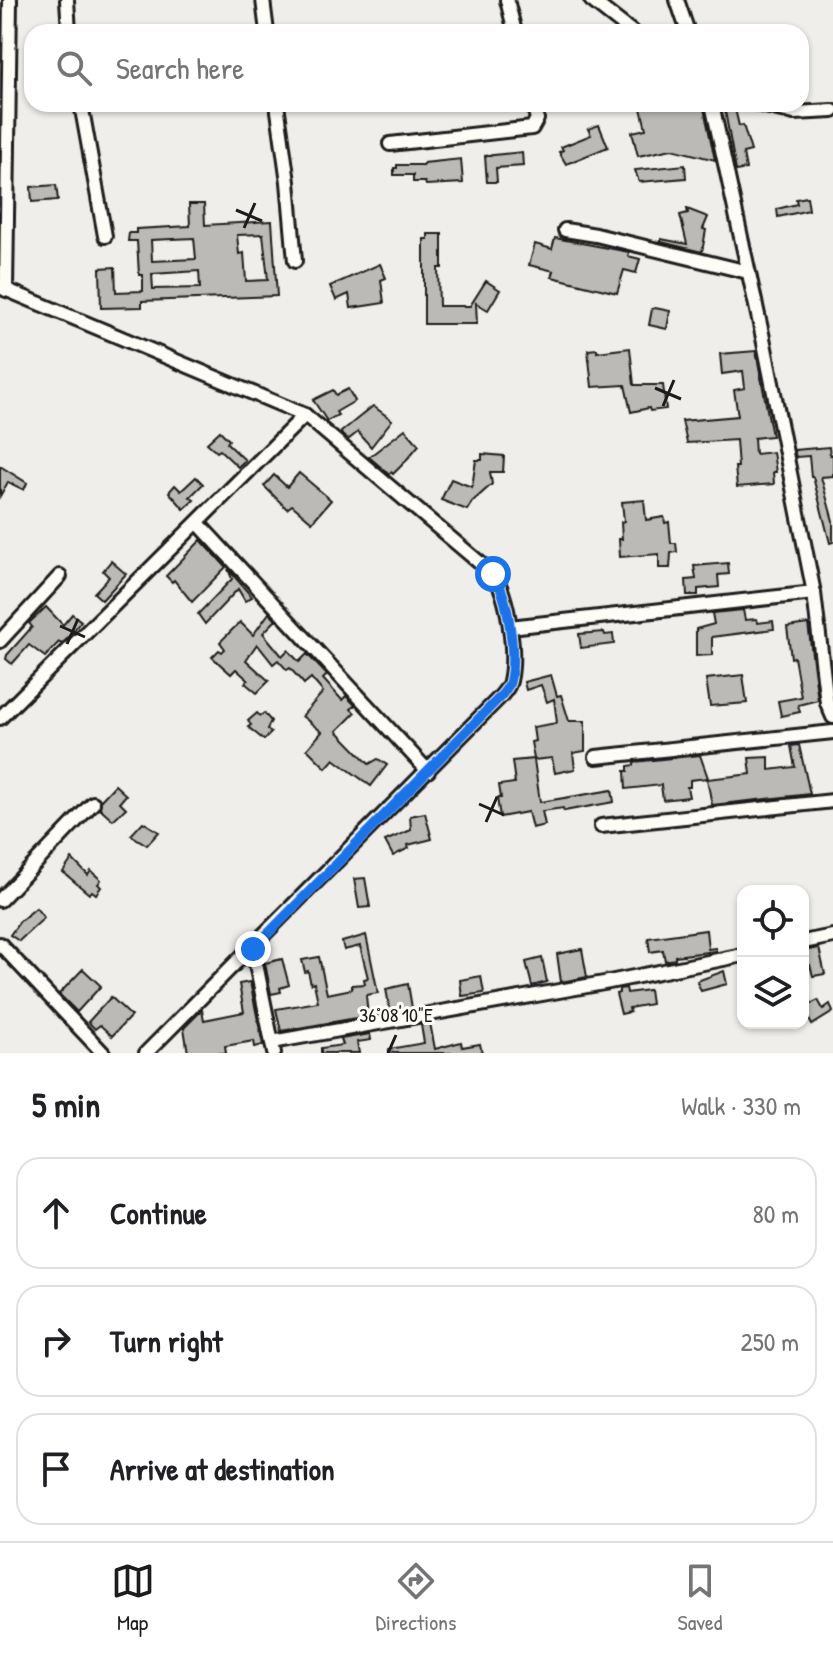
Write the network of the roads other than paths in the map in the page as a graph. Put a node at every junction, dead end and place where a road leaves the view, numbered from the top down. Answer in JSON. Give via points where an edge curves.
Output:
{"nodes":[{"id":1,"x":10,"y":0,"type":"edge"},
{"id":2,"x":67,"y":0,"type":"edge"},
{"id":3,"x":263,"y":0,"type":"edge"},
{"id":4,"x":507,"y":0,"type":"edge"},
{"id":5,"x":591,"y":0,"type":"edge"},
{"id":6,"x":677,"y":0,"type":"edge"},
{"id":7,"x":68,"y":24,"type":"edge"},
{"id":8,"x":266,"y":24,"type":"edge"},
{"id":9,"x":513,"y":24,"type":"edge"},
{"id":10,"x":622,"y":24,"type":"edge"},
{"id":11,"x":685,"y":24,"type":"edge"},
{"id":12,"x":833,"y":111,"type":"edge"},
{"id":13,"x":82,"y":112,"type":"edge"},
{"id":14,"x":278,"y":112,"type":"edge"},
{"id":15,"x":535,"y":112,"type":"edge"},
{"id":16,"x":714,"y":112,"type":"edge"},
{"id":17,"x":790,"y":112,"type":"edge"},
{"id":18,"x":390,"y":144,"type":"dead end"},
{"id":19,"x":565,"y":230,"type":"dead end"},
{"id":20,"x":105,"y":236,"type":"dead end"},
{"id":21,"x":295,"y":261,"type":"dead end"},
{"id":22,"x":748,"y":272,"type":"junction"},
{"id":23,"x":3,"y":288,"type":"edge"},
{"id":24,"x":305,"y":415,"type":"junction"},
{"id":25,"x":198,"y":523,"type":"junction"},
{"id":26,"x":60,"y":576,"type":"dead end"},
{"id":27,"x":814,"y":593,"type":"junction"},
{"id":28,"x":510,"y":627,"type":"junction"},
{"id":29,"x":0,"y":641,"type":"edge"},
{"id":30,"x":830,"y":702,"type":"edge"},
{"id":31,"x":2,"y":713,"type":"edge"},
{"id":32,"x":833,"y":717,"type":"edge"},
{"id":33,"x":833,"y":732,"type":"edge"},
{"id":34,"x":596,"y":757,"type":"dead end"},
{"id":35,"x":428,"y":771,"type":"junction"},
{"id":36,"x":833,"y":801,"type":"edge"},
{"id":37,"x":93,"y":803,"type":"dead end"},
{"id":38,"x":601,"y":826,"type":"dead end"},
{"id":39,"x":0,"y":900,"type":"edge"},
{"id":40,"x":833,"y":936,"type":"edge"},
{"id":41,"x":809,"y":941,"type":"edge"},
{"id":42,"x":0,"y":944,"type":"edge"},
{"id":43,"x":253,"y":949,"type":"junction"},
{"id":44,"x":737,"y":956,"type":"edge"},
{"id":45,"x":273,"y":1047,"type":"edge"},
{"id":46,"x":103,"y":1053,"type":"edge"},
{"id":47,"x":146,"y":1053,"type":"edge"}],
"edges":[{"from":1,"to":23,"type":"street"},
{"from":2,"to":7,"type":"street"},
{"from":3,"to":8,"type":"street"},
{"from":4,"to":9,"type":"street"},
{"from":5,"to":10,"type":"street"},
{"from":6,"to":11,"type":"street"},
{"from":12,"to":17,"type":"street"},
{"from":13,"to":20,"type":"street"},
{"from":14,"to":21,"type":"street"},
{"from":15,"to":18,"type":"street","via":[[532,128]]},
{"from":16,"to":22,"type":"street"},
{"from":19,"to":22,"type":"street"},
{"from":22,"to":27,"type":"street"},
{"from":23,"to":24,"type":"street"},
{"from":24,"to":25,"type":"street"},
{"from":24,"to":28,"type":"street","via":[[493,574]]},
{"from":25,"to":31,"type":"street"},
{"from":25,"to":35,"type":"street"},
{"from":26,"to":29,"type":"street"},
{"from":27,"to":28,"type":"street"},
{"from":27,"to":30,"type":"street"},
{"from":28,"to":35,"type":"street","via":[[510,684]]},
{"from":30,"to":32,"type":"street"},
{"from":33,"to":34,"type":"street"},
{"from":35,"to":43,"type":"street"},
{"from":36,"to":38,"type":"street"},
{"from":37,"to":39,"type":"street"},
{"from":40,"to":41,"type":"street"},
{"from":42,"to":46,"type":"street"},
{"from":43,"to":45,"type":"street"},
{"from":43,"to":47,"type":"street"},
{"from":44,"to":45,"type":"street"}]}
